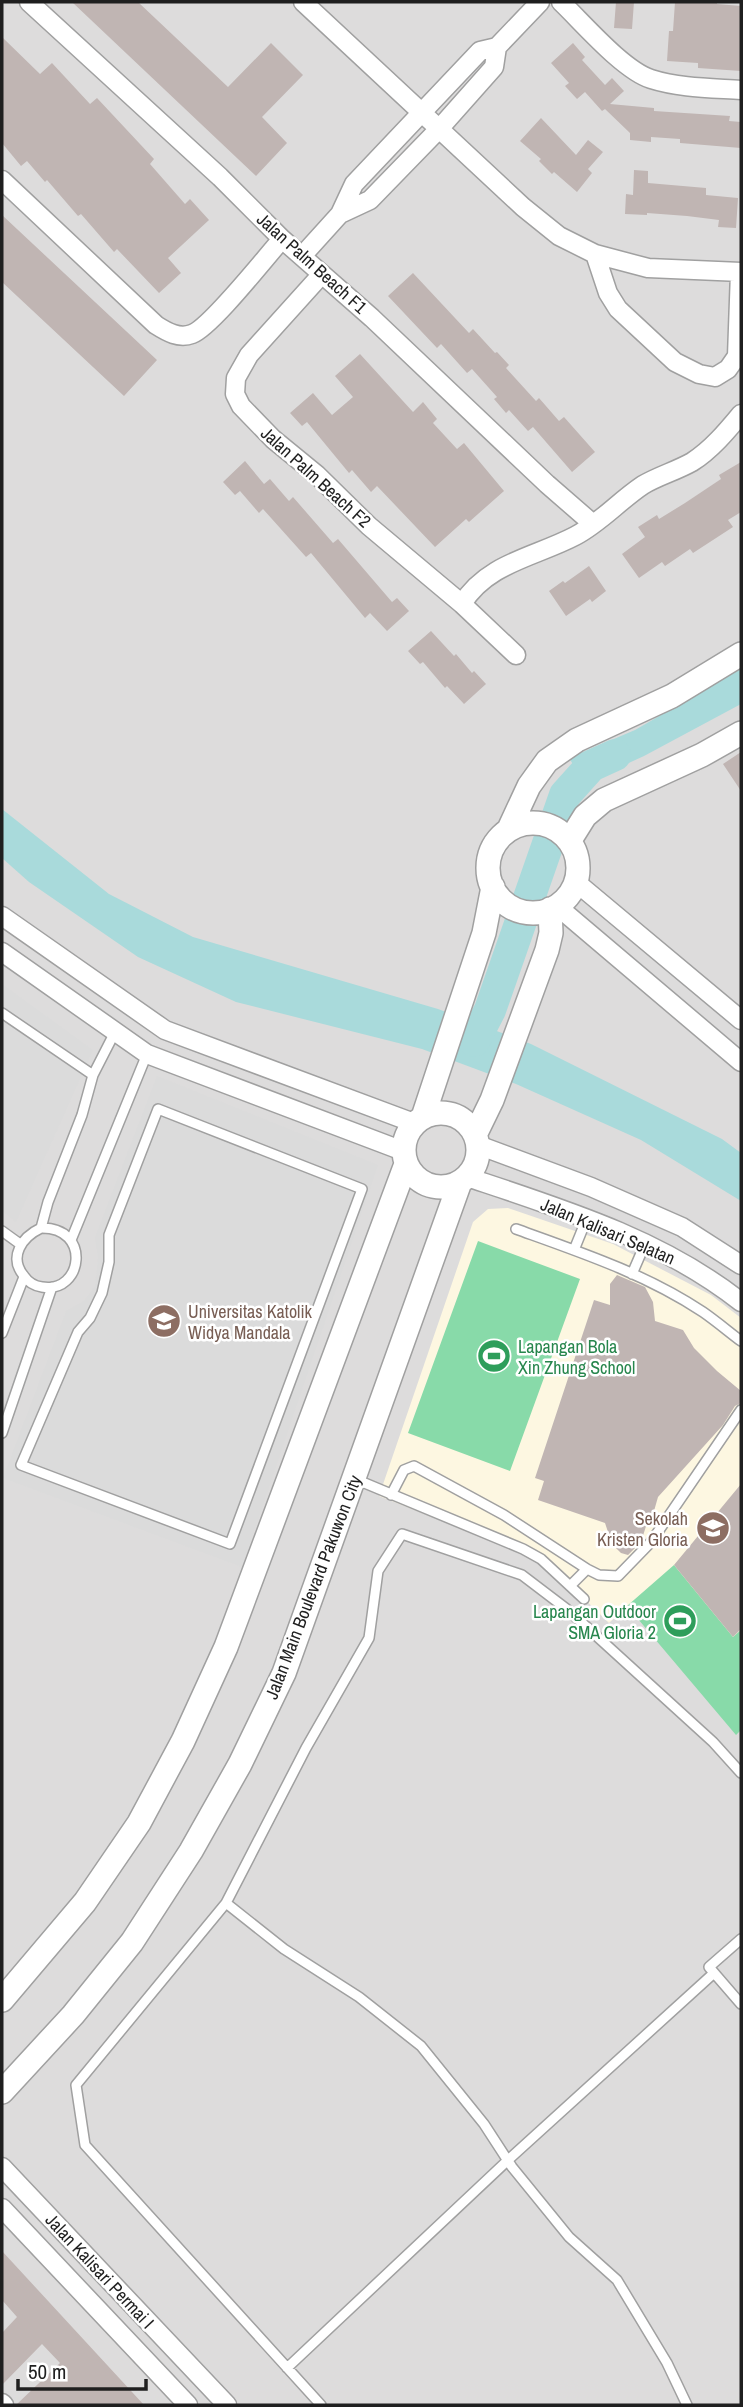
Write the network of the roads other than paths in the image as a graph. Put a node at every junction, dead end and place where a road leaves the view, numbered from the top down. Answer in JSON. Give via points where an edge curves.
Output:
{"nodes":[{"id":1,"x":29,"y":2,"type":"edge"},
{"id":2,"x":303,"y":2,"type":"edge"},
{"id":3,"x":540,"y":2,"type":"edge"},
{"id":4,"x":561,"y":2,"type":"edge"},
{"id":5,"x":496,"y":47,"type":"junction"},
{"id":6,"x":741,"y":90,"type":"edge"},
{"id":7,"x":421,"y":113,"type":"junction"},
{"id":8,"x":439,"y":129,"type":"junction"},
{"id":9,"x":2,"y":180,"type":"edge"},
{"id":10,"x":340,"y":214,"type":"junction"},
{"id":11,"x":282,"y":239,"type":"junction"},
{"id":12,"x":596,"y":254,"type":"junction"},
{"id":13,"x":302,"y":256,"type":"junction"},
{"id":14,"x":741,"y":272,"type":"edge"},
{"id":15,"x":323,"y":275,"type":"junction"},
{"id":16,"x":741,"y":414,"type":"edge"},
{"id":17,"x":593,"y":524,"type":"junction"},
{"id":18,"x":463,"y":604,"type":"junction"},
{"id":19,"x":741,"y":654,"type":"edge"},
{"id":20,"x":516,"y":655,"type":"dead end"},
{"id":21,"x":741,"y":733,"type":"edge"},
{"id":22,"x":509,"y":829,"type":"junction"},
{"id":23,"x":570,"y":841,"type":"junction"},
{"id":24,"x":577,"y":883,"type":"junction"},
{"id":25,"x":492,"y":887,"type":"junction"},
{"id":26,"x":553,"y":908,"type":"junction"},
{"id":27,"x":2,"y":916,"type":"edge"},
{"id":28,"x":2,"y":952,"type":"edge"},
{"id":29,"x":57,"y":956,"type":"junction"},
{"id":30,"x":41,"y":980,"type":"junction"},
{"id":31,"x":2,"y":1013,"type":"edge"},
{"id":32,"x":741,"y":1020,"type":"edge"},
{"id":33,"x":115,"y":1032,"type":"junction"},
{"id":34,"x":147,"y":1054,"type":"junction"},
{"id":35,"x":741,"y":1062,"type":"edge"},
{"id":36,"x":93,"y":1075,"type":"junction"},
{"id":37,"x":158,"y":1109,"type":"joint"},
{"id":38,"x":418,"y":1120,"type":"junction"},
{"id":39,"x":477,"y":1140,"type":"junction"},
{"id":40,"x":405,"y":1158,"type":"junction"},
{"id":41,"x":464,"y":1180,"type":"junction"},
{"id":42,"x":587,"y":1218,"type":"junction"},
{"id":43,"x":41,"y":1228,"type":"junction"},
{"id":44,"x":516,"y":1229,"type":"dead end"},
{"id":45,"x":2,"y":1231,"type":"edge"},
{"id":46,"x":71,"y":1240,"type":"junction"},
{"id":47,"x":20,"y":1244,"type":"junction"},
{"id":48,"x":645,"y":1244,"type":"junction"},
{"id":49,"x":574,"y":1250,"type":"junction"},
{"id":50,"x":741,"y":1265,"type":"edge"},
{"id":51,"x":632,"y":1274,"type":"junction"},
{"id":52,"x":24,"y":1277,"type":"junction"},
{"id":53,"x":52,"y":1287,"type":"junction"},
{"id":54,"x":741,"y":1302,"type":"edge"},
{"id":55,"x":2,"y":1333,"type":"edge"},
{"id":56,"x":741,"y":1341,"type":"edge"},
{"id":57,"x":741,"y":1410,"type":"edge"},
{"id":58,"x":2,"y":1433,"type":"edge"},
{"id":59,"x":354,"y":1479,"type":"junction"},
{"id":60,"x":391,"y":1494,"type":"junction"},
{"id":61,"x":587,"y":1569,"type":"junction"},
{"id":62,"x":570,"y":1586,"type":"junction"},
{"id":63,"x":584,"y":1599,"type":"dead end"},
{"id":64,"x":741,"y":1773,"type":"edge"},
{"id":65,"x":226,"y":1903,"type":"junction"},
{"id":66,"x":741,"y":1939,"type":"edge"},
{"id":67,"x":714,"y":1973,"type":"junction"},
{"id":68,"x":2,"y":2000,"type":"edge"},
{"id":69,"x":741,"y":2004,"type":"edge"},
{"id":70,"x":2,"y":2091,"type":"edge"},
{"id":71,"x":507,"y":2161,"type":"junction"},
{"id":72,"x":2,"y":2167,"type":"edge"},
{"id":73,"x":2,"y":2208,"type":"edge"},
{"id":74,"x":287,"y":2368,"type":"junction"},
{"id":75,"x":188,"y":2405,"type":"edge"},
{"id":76,"x":227,"y":2405,"type":"edge"},
{"id":77,"x":321,"y":2405,"type":"edge"},
{"id":78,"x":687,"y":2405,"type":"edge"}],
"edges":[{"from":1,"to":11,"type":"street","name":"Jalan Palm Beach F1"},
{"from":2,"to":7,"type":"street"},
{"from":3,"to":5,"type":"street"},
{"from":4,"to":6,"type":"street","via":[[626,64],[648,78]]},
{"from":5,"to":7,"type":"street","via":[[480,51]]},
{"from":5,"to":8,"type":"street","via":[[494,67]]},
{"from":7,"to":8,"type":"street"},
{"from":7,"to":10,"type":"street","via":[[354,184]]},
{"from":8,"to":10,"type":"street","via":[[369,200]]},
{"from":8,"to":12,"type":"street","via":[[559,236]]},
{"from":9,"to":11,"type":"street","via":[[169,333],[184,336],[204,327]]},
{"from":10,"to":13,"type":"street"},
{"from":11,"to":13,"type":"street","name":"Jalan Palm Beach F1"},
{"from":12,"to":14,"type":"street","via":[[648,268]]},
{"from":12,"to":14,"type":"street","via":[[618,309],[675,362],[715,377],[737,356]]},
{"from":13,"to":15,"type":"street","name":"Jalan Palm Beach F1"},
{"from":15,"to":17,"type":"street","name":"Jalan Palm Beach F1"},
{"from":15,"to":18,"type":"street","name":"Jalan Palm Beach F2","via":[[249,355],[236,378],[235,394],[273,439]]},
{"from":16,"to":17,"type":"street","via":[[694,461],[644,485]]},
{"from":17,"to":18,"type":"street","via":[[498,569],[470,591]]},
{"from":18,"to":20,"type":"street","name":"Jalan Palm Beach F2"},
{"from":19,"to":22,"type":"street","via":[[672,696],[577,740],[547,761],[529,786]]},
{"from":21,"to":23,"type":"street","via":[[604,800],[585,816]]},
{"from":22,"to":23,"type":"street","via":[[542,823]]},
{"from":22,"to":25,"type":"street","via":[[490,855]]},
{"from":23,"to":24,"type":"street","via":[[577,853]]},
{"from":24,"to":26,"type":"street"},
{"from":24,"to":32,"type":"street"},
{"from":25,"to":26,"type":"street","via":[[513,909],[542,913]]},
{"from":25,"to":38,"type":"street","via":[[484,933]]},
{"from":26,"to":35,"type":"street"},
{"from":26,"to":39,"type":"street","via":[[551,933],[527,1009]]},
{"from":27,"to":29,"type":"street"},
{"from":28,"to":30,"type":"street"},
{"from":29,"to":30,"type":"street"},
{"from":29,"to":38,"type":"street","via":[[166,1030]]},
{"from":30,"to":33,"type":"street"},
{"from":31,"to":36,"type":"lane"},
{"from":33,"to":34,"type":"street"},
{"from":33,"to":36,"type":"lane"},
{"from":34,"to":40,"type":"street"},
{"from":34,"to":46,"type":"lane"},
{"from":36,"to":43,"type":"lane"},
{"from":37,"to":37,"type":"lane","via":[[362,1189],[230,1544],[22,1465],[78,1332],[102,1293],[109,1235]]},
{"from":38,"to":39,"type":"street","via":[[443,1112],[453,1114],[470,1126]]},
{"from":38,"to":40,"type":"street","via":[[406,1136]]},
{"from":39,"to":41,"type":"street","via":[[476,1162]]},
{"from":39,"to":50,"type":"street","name":"Jalan Kalisari Selatan","via":[[682,1227]]},
{"from":40,"to":41,"type":"street","via":[[411,1172],[425,1184],[443,1188]]},
{"from":40,"to":68,"type":"street","via":[[226,1647],[183,1741],[139,1823],[85,1902]]},
{"from":41,"to":42,"type":"street","name":"Jalan Kalisari Selatan"},
{"from":41,"to":59,"type":"street","name":"Jalan Main Boulevard Pakuwon City"},
{"from":42,"to":48,"type":"street","name":"Jalan Kalisari Selatan"},
{"from":42,"to":49,"type":"lane"},
{"from":43,"to":46,"type":"lane","via":[[63,1232]]},
{"from":43,"to":47,"type":"lane"},
{"from":44,"to":49,"type":"lane"},
{"from":45,"to":47,"type":"lane"},
{"from":46,"to":53,"type":"lane","via":[[76,1250],[74,1270]]},
{"from":47,"to":52,"type":"lane","via":[[18,1266]]},
{"from":48,"to":51,"type":"lane"},
{"from":48,"to":54,"type":"street","name":"Jalan Kalisari Selatan","via":[[666,1252]]},
{"from":49,"to":51,"type":"lane"},
{"from":51,"to":56,"type":"lane","via":[[704,1312]]},
{"from":52,"to":53,"type":"lane","via":[[33,1284]]},
{"from":52,"to":55,"type":"lane"},
{"from":53,"to":58,"type":"lane"},
{"from":57,"to":61,"type":"lane","via":[[651,1542],[618,1576]]},
{"from":59,"to":60,"type":"lane"},
{"from":59,"to":70,"type":"street","name":"Jalan Main Boulevard Pakuwon City","via":[[284,1673],[191,1851],[132,1942],[73,2015]]},
{"from":60,"to":61,"type":"lane","via":[[404,1470],[414,1466]]},
{"from":60,"to":62,"type":"lane","via":[[523,1549]]},
{"from":61,"to":62,"type":"lane"},
{"from":62,"to":63,"type":"lane"},
{"from":64,"to":65,"type":"lane","via":[[568,1610],[522,1575],[402,1534],[378,1571],[369,1638]]},
{"from":65,"to":71,"type":"lane","via":[[421,2046],[484,2124]]},
{"from":65,"to":74,"type":"lane","via":[[76,2085],[85,2145]]},
{"from":66,"to":67,"type":"lane","via":[[709,1967]]},
{"from":67,"to":69,"type":"lane"},
{"from":67,"to":71,"type":"lane"},
{"from":71,"to":74,"type":"lane"},
{"from":71,"to":78,"type":"lane","via":[[569,2237],[617,2280]]},
{"from":72,"to":76,"type":"street","name":"Jalan Kalisari Permai I"},
{"from":73,"to":75,"type":"street","name":"Jalan Kalisari Permai I"},
{"from":74,"to":77,"type":"lane"}]}
